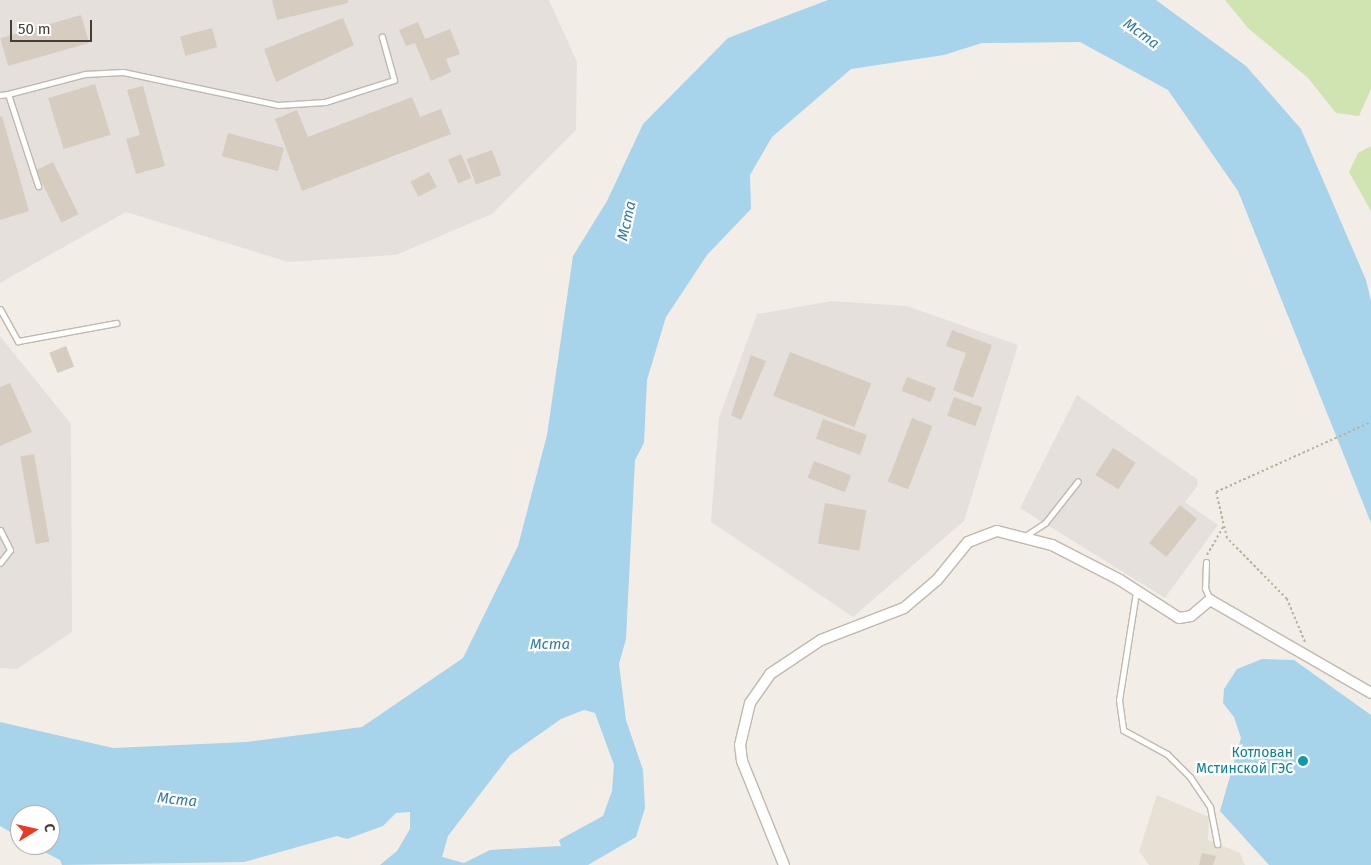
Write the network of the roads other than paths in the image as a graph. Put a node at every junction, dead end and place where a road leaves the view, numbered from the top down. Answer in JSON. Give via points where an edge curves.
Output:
{"nodes":[{"id":1,"x":382,"y":38,"type":"dead end"},
{"id":2,"x":8,"y":94,"type":"junction"},
{"id":3,"x":0,"y":95,"type":"edge"},
{"id":4,"x":38,"y":186,"type":"dead end"},
{"id":5,"x":0,"y":309,"type":"edge"},
{"id":6,"x":116,"y":323,"type":"dead end"},
{"id":7,"x":1078,"y":481,"type":"dead end"},
{"id":8,"x":0,"y":530,"type":"edge"},
{"id":9,"x":1025,"y":536,"type":"junction"},
{"id":10,"x":0,"y":562,"type":"edge"},
{"id":11,"x":1206,"y":562,"type":"road end"},
{"id":12,"x":1136,"y":592,"type":"junction"},
{"id":13,"x":1210,"y":600,"type":"junction"},
{"id":14,"x":1371,"y":693,"type":"edge"},
{"id":15,"x":1217,"y":844,"type":"dead end"},
{"id":16,"x":784,"y":865,"type":"edge"}],
"edges":[{"from":1,"to":2,"type":"lane","via":[[394,80],[326,102],[278,105],[122,72],[85,74]]},
{"from":2,"to":3,"type":"lane"},
{"from":2,"to":4,"type":"lane"},
{"from":5,"to":6,"type":"lane","via":[[18,341]]},
{"from":7,"to":9,"type":"lane","via":[[1045,523]]},
{"from":8,"to":10,"type":"lane","via":[[10,550]]},
{"from":9,"to":12,"type":"street","via":[[1088,563]]},
{"from":9,"to":16,"type":"street","via":[[997,531],[968,542],[937,580],[904,608],[821,640],[770,674],[750,703],[740,745],[746,779]]},
{"from":11,"to":13,"type":"lane","via":[[1205,588]]},
{"from":12,"to":13,"type":"street","via":[[1178,618],[1191,616]]},
{"from":12,"to":15,"type":"lane","via":[[1119,700],[1124,730],[1167,754],[1190,777],[1210,807]]},
{"from":13,"to":14,"type":"street"}]}
